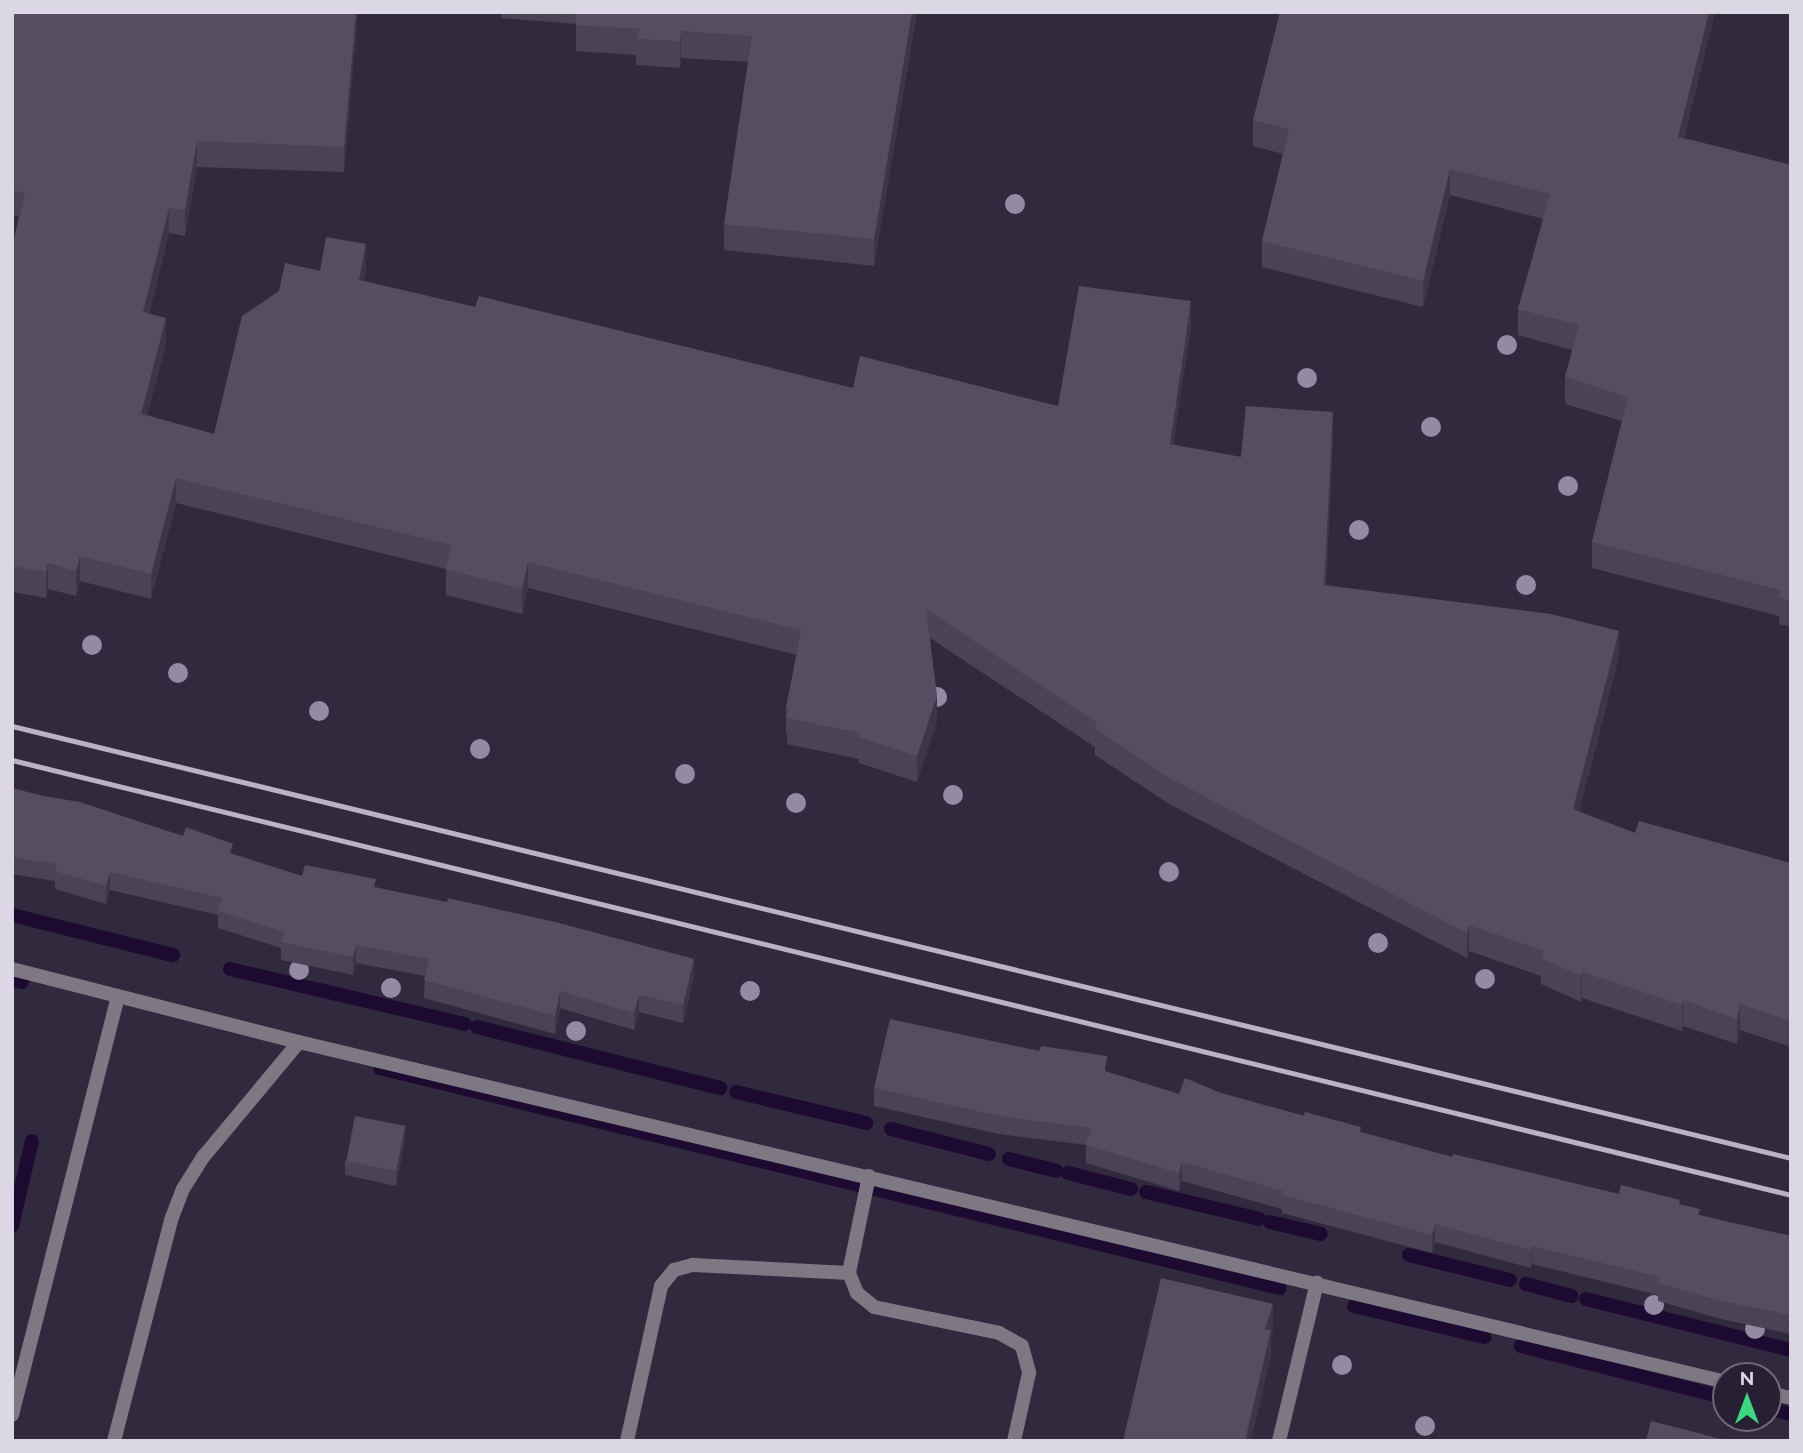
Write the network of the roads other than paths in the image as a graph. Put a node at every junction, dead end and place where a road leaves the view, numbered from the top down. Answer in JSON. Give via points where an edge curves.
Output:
{"nodes":[{"id":1,"x":12,"y":969,"type":"edge"},
{"id":2,"x":118,"y":996,"type":"junction"},
{"id":3,"x":299,"y":1042,"type":"junction"},
{"id":4,"x":869,"y":1176,"type":"junction"},
{"id":5,"x":849,"y":1273,"type":"junction"},
{"id":6,"x":1317,"y":1283,"type":"junction"},
{"id":7,"x":1712,"y":1379,"type":"edge"},
{"id":8,"x":12,"y":1415,"type":"edge"},
{"id":9,"x":114,"y":1441,"type":"edge"},
{"id":10,"x":627,"y":1441,"type":"edge"},
{"id":11,"x":1014,"y":1441,"type":"edge"},
{"id":12,"x":1279,"y":1441,"type":"edge"}],
"edges":[{"from":1,"to":2,"type":"street"},
{"from":2,"to":3,"type":"street"},
{"from":2,"to":8,"type":"street"},
{"from":3,"to":4,"type":"street"},
{"from":3,"to":9,"type":"street","via":[[183,1189]]},
{"from":4,"to":5,"type":"street"},
{"from":4,"to":6,"type":"street"},
{"from":5,"to":10,"type":"street","via":[[693,1265],[674,1270],[661,1286]]},
{"from":5,"to":11,"type":"street","via":[[857,1293],[874,1307],[999,1333],[1022,1346],[1028,1373]]},
{"from":6,"to":7,"type":"street"},
{"from":6,"to":12,"type":"street"}]}
